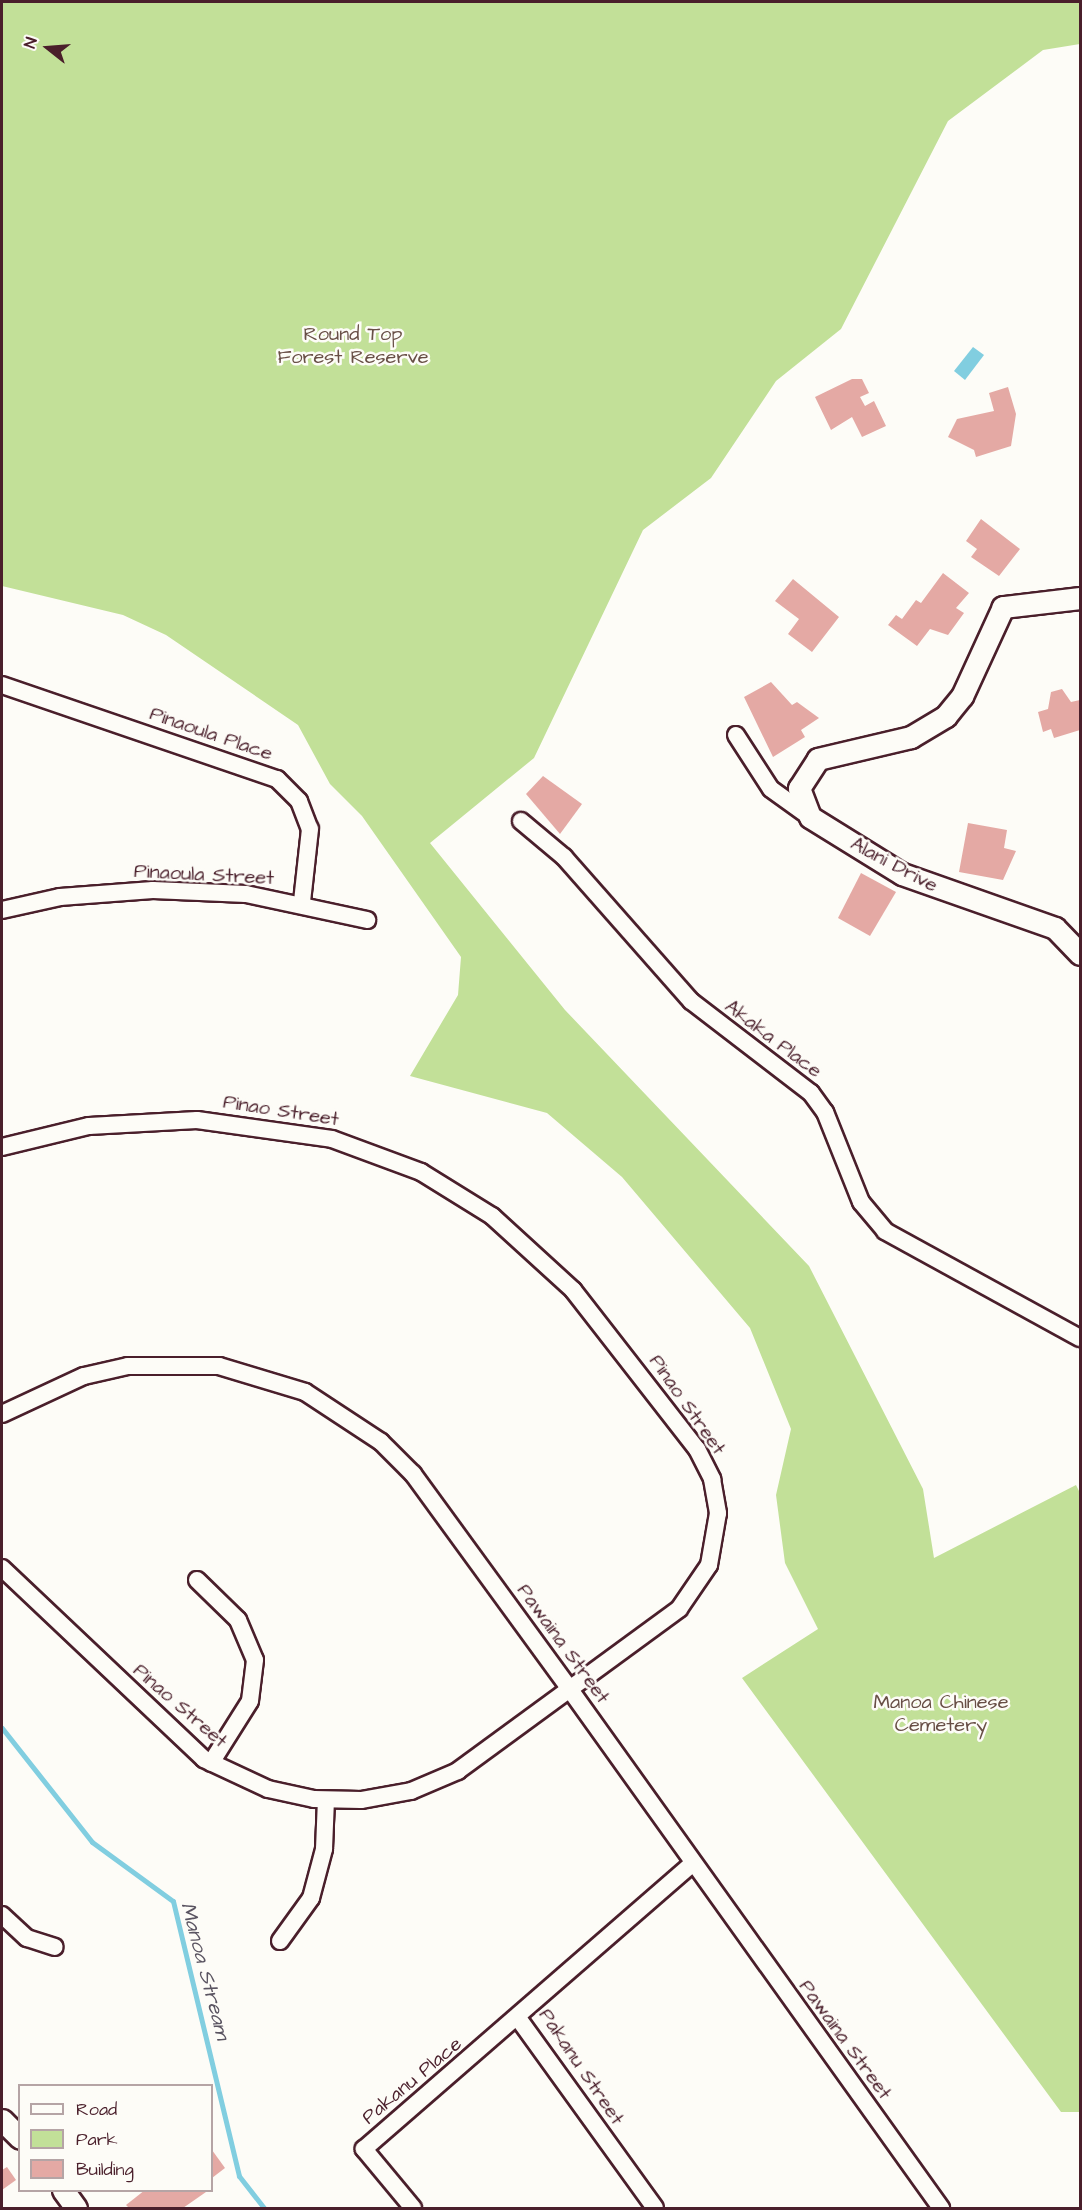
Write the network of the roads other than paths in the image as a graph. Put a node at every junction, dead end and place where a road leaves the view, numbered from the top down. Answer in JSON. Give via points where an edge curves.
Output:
{"nodes":[{"id":1,"x":1080,"y":598,"type":"edge"},
{"id":2,"x":2,"y":685,"type":"edge"},
{"id":3,"x":736,"y":735,"type":"dead end"},
{"id":4,"x":810,"y":817,"type":"junction"},
{"id":5,"x":521,"y":821,"type":"dead end"},
{"id":6,"x":302,"y":902,"type":"junction"},
{"id":7,"x":2,"y":910,"type":"edge"},
{"id":8,"x":367,"y":920,"type":"dead end"},
{"id":9,"x":1080,"y":954,"type":"edge"},
{"id":10,"x":2,"y":1147,"type":"edge"},
{"id":11,"x":1080,"y":1338,"type":"edge"},
{"id":12,"x":2,"y":1414,"type":"edge"},
{"id":13,"x":2,"y":1568,"type":"edge"},
{"id":14,"x":197,"y":1580,"type":"dead end"},
{"id":15,"x":571,"y":1691,"type":"junction"},
{"id":16,"x":211,"y":1763,"type":"junction"},
{"id":17,"x":326,"y":1800,"type":"junction"},
{"id":18,"x":691,"y":1865,"type":"junction"},
{"id":19,"x":2,"y":1916,"type":"edge"},
{"id":20,"x":280,"y":1941,"type":"dead end"},
{"id":21,"x":55,"y":1947,"type":"dead end"},
{"id":22,"x":519,"y":2018,"type":"junction"},
{"id":23,"x":2,"y":2120,"type":"edge"},
{"id":24,"x":18,"y":2136,"type":"edge"},
{"id":25,"x":64,"y":2192,"type":"edge"},
{"id":26,"x":76,"y":2208,"type":"edge"},
{"id":27,"x":413,"y":2208,"type":"edge"},
{"id":28,"x":655,"y":2208,"type":"edge"},
{"id":29,"x":941,"y":2208,"type":"edge"}],
"edges":[{"from":1,"to":4,"type":"street","via":[[1001,609],[962,696],[946,716],[911,737],[823,757],[810,766],[799,788]]},
{"from":2,"to":6,"type":"street","name":"Pinaoula Place","via":[[277,779],[299,801],[310,829]]},
{"from":3,"to":4,"type":"street","name":"Alani Drive","via":[[771,789]]},
{"from":4,"to":9,"type":"street","name":"Alani Drive","via":[[902,874],[1055,928]]},
{"from":5,"to":11,"type":"street","name":"Akaka Place","via":[[564,856],[691,1001],[811,1093],[830,1122],[861,1202],[885,1231]]},
{"from":6,"to":7,"type":"street","name":"Pinaoula Street","via":[[153,890],[60,897]]},
{"from":6,"to":8,"type":"street","name":"Pinaoula Street"},
{"from":10,"to":15,"type":"street","name":"Pinao Street","via":[[89,1126],[161,1119],[233,1123],[332,1139],[392,1159],[446,1185],[549,1266],[697,1449],[712,1479],[718,1513],[712,1556],[691,1596]]},
{"from":12,"to":15,"type":"street","name":"Pawaina Street","via":[[73,1380],[128,1366],[219,1366],[305,1392],[381,1442],[412,1474]]},
{"from":13,"to":16,"type":"street","name":"Pinao Street","via":[[168,1729]]},
{"from":14,"to":16,"type":"street","via":[[238,1620],[255,1660],[249,1701]]},
{"from":15,"to":17,"type":"street","name":"Pinao Street","via":[[480,1758],[435,1782],[387,1797]]},
{"from":15,"to":18,"type":"street","name":"Pawaina Street"},
{"from":16,"to":17,"type":"street","name":"Pinao Street","via":[[268,1790]]},
{"from":17,"to":20,"type":"street","via":[[317,1879],[302,1915]]},
{"from":18,"to":22,"type":"street","name":"Pakanu Street"},
{"from":18,"to":29,"type":"street","name":"Pawaina Street"},
{"from":19,"to":21,"type":"street","via":[[27,1938]]},
{"from":22,"to":27,"type":"street","name":"Pakanu Place","via":[[364,2149]]},
{"from":22,"to":28,"type":"street","name":"Pakanu Street"},
{"from":23,"to":24,"type":"street"},
{"from":25,"to":26,"type":"street"}]}
